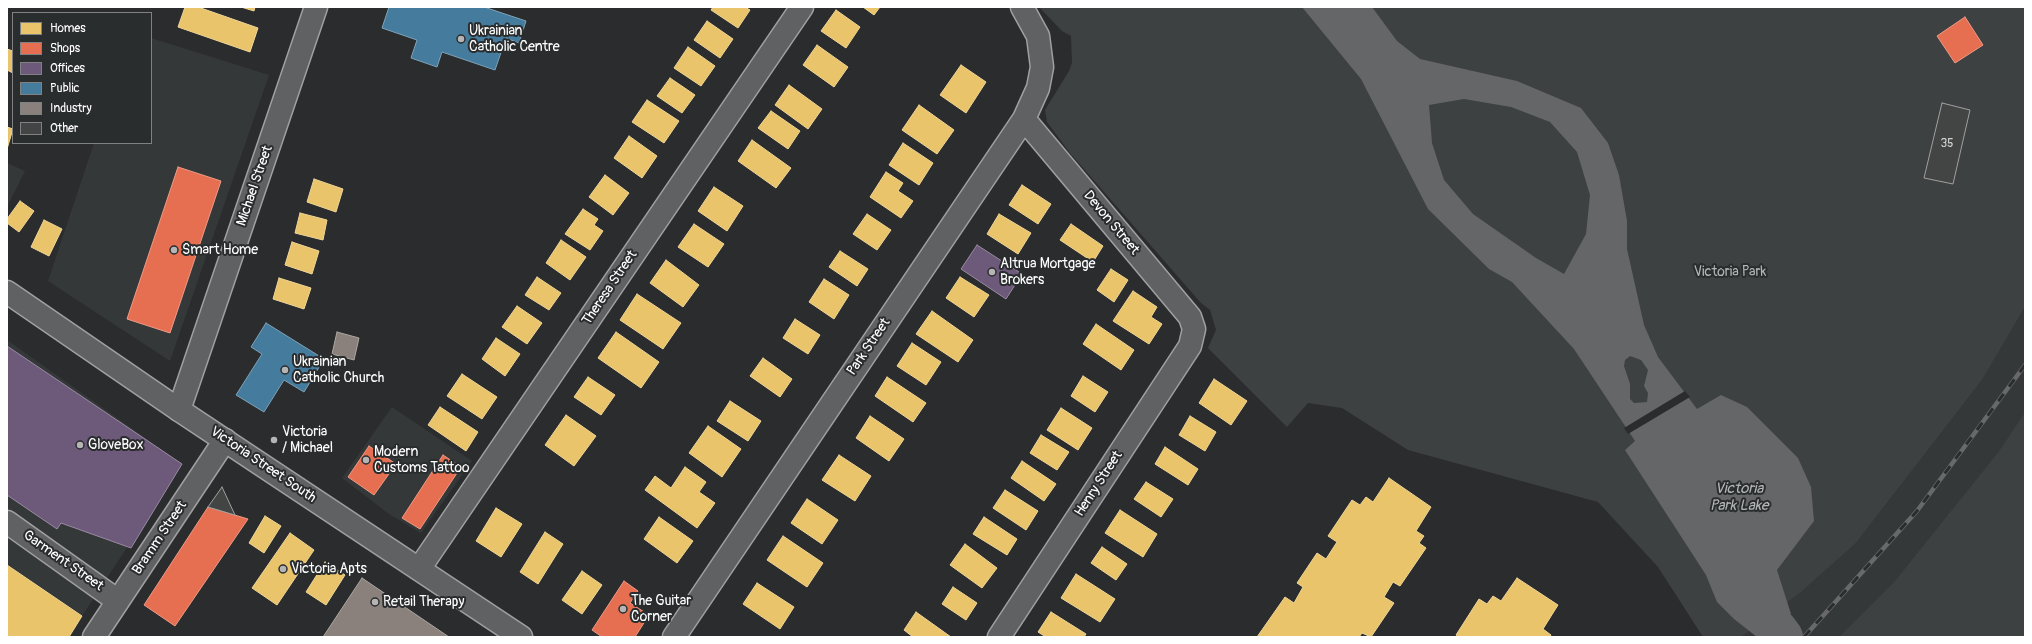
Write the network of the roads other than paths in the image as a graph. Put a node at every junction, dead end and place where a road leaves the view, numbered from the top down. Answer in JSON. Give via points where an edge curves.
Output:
{"nodes":[{"id":1,"x":316,"y":7,"type":"edge"},
{"id":2,"x":802,"y":7,"type":"edge"},
{"id":3,"x":1022,"y":7,"type":"edge"},
{"id":4,"x":1024,"y":119,"type":"junction"},
{"id":5,"x":7,"y":292,"type":"edge"},
{"id":6,"x":1194,"y":329,"type":"joint"},
{"id":7,"x":178,"y":410,"type":"junction"},
{"id":8,"x":225,"y":440,"type":"junction"},
{"id":9,"x":7,"y":522,"type":"edge"},
{"id":10,"x":419,"y":569,"type":"junction"},
{"id":11,"x":118,"y":601,"type":"junction"},
{"id":12,"x":94,"y":637,"type":"edge"},
{"id":13,"x":521,"y":637,"type":"edge"},
{"id":14,"x":674,"y":637,"type":"edge"},
{"id":15,"x":999,"y":637,"type":"edge"}],
"edges":[{"from":1,"to":7,"type":"street","name":"Michael Street"},
{"from":2,"to":10,"type":"street","name":"Theresa Street"},
{"from":3,"to":4,"type":"street","name":"Park Street","via":[[1038,36],[1042,67],[1038,88]]},
{"from":4,"to":6,"type":"street","name":"Devon Street","via":[[1190,317]]},
{"from":4,"to":14,"type":"street","name":"Park Street"},
{"from":5,"to":7,"type":"street","name":"Victoria Street South"},
{"from":6,"to":15,"type":"street","name":"Henry Street","via":[[1190,346]]},
{"from":7,"to":8,"type":"street","name":"Victoria Street South"},
{"from":8,"to":10,"type":"street","name":"Victoria Street South"},
{"from":8,"to":11,"type":"street","name":"Bramm Street"},
{"from":9,"to":11,"type":"street","name":"Garment Street"},
{"from":10,"to":13,"type":"street","name":"Victoria Street South"},
{"from":11,"to":12,"type":"street","name":"Bramm Street"}]}
